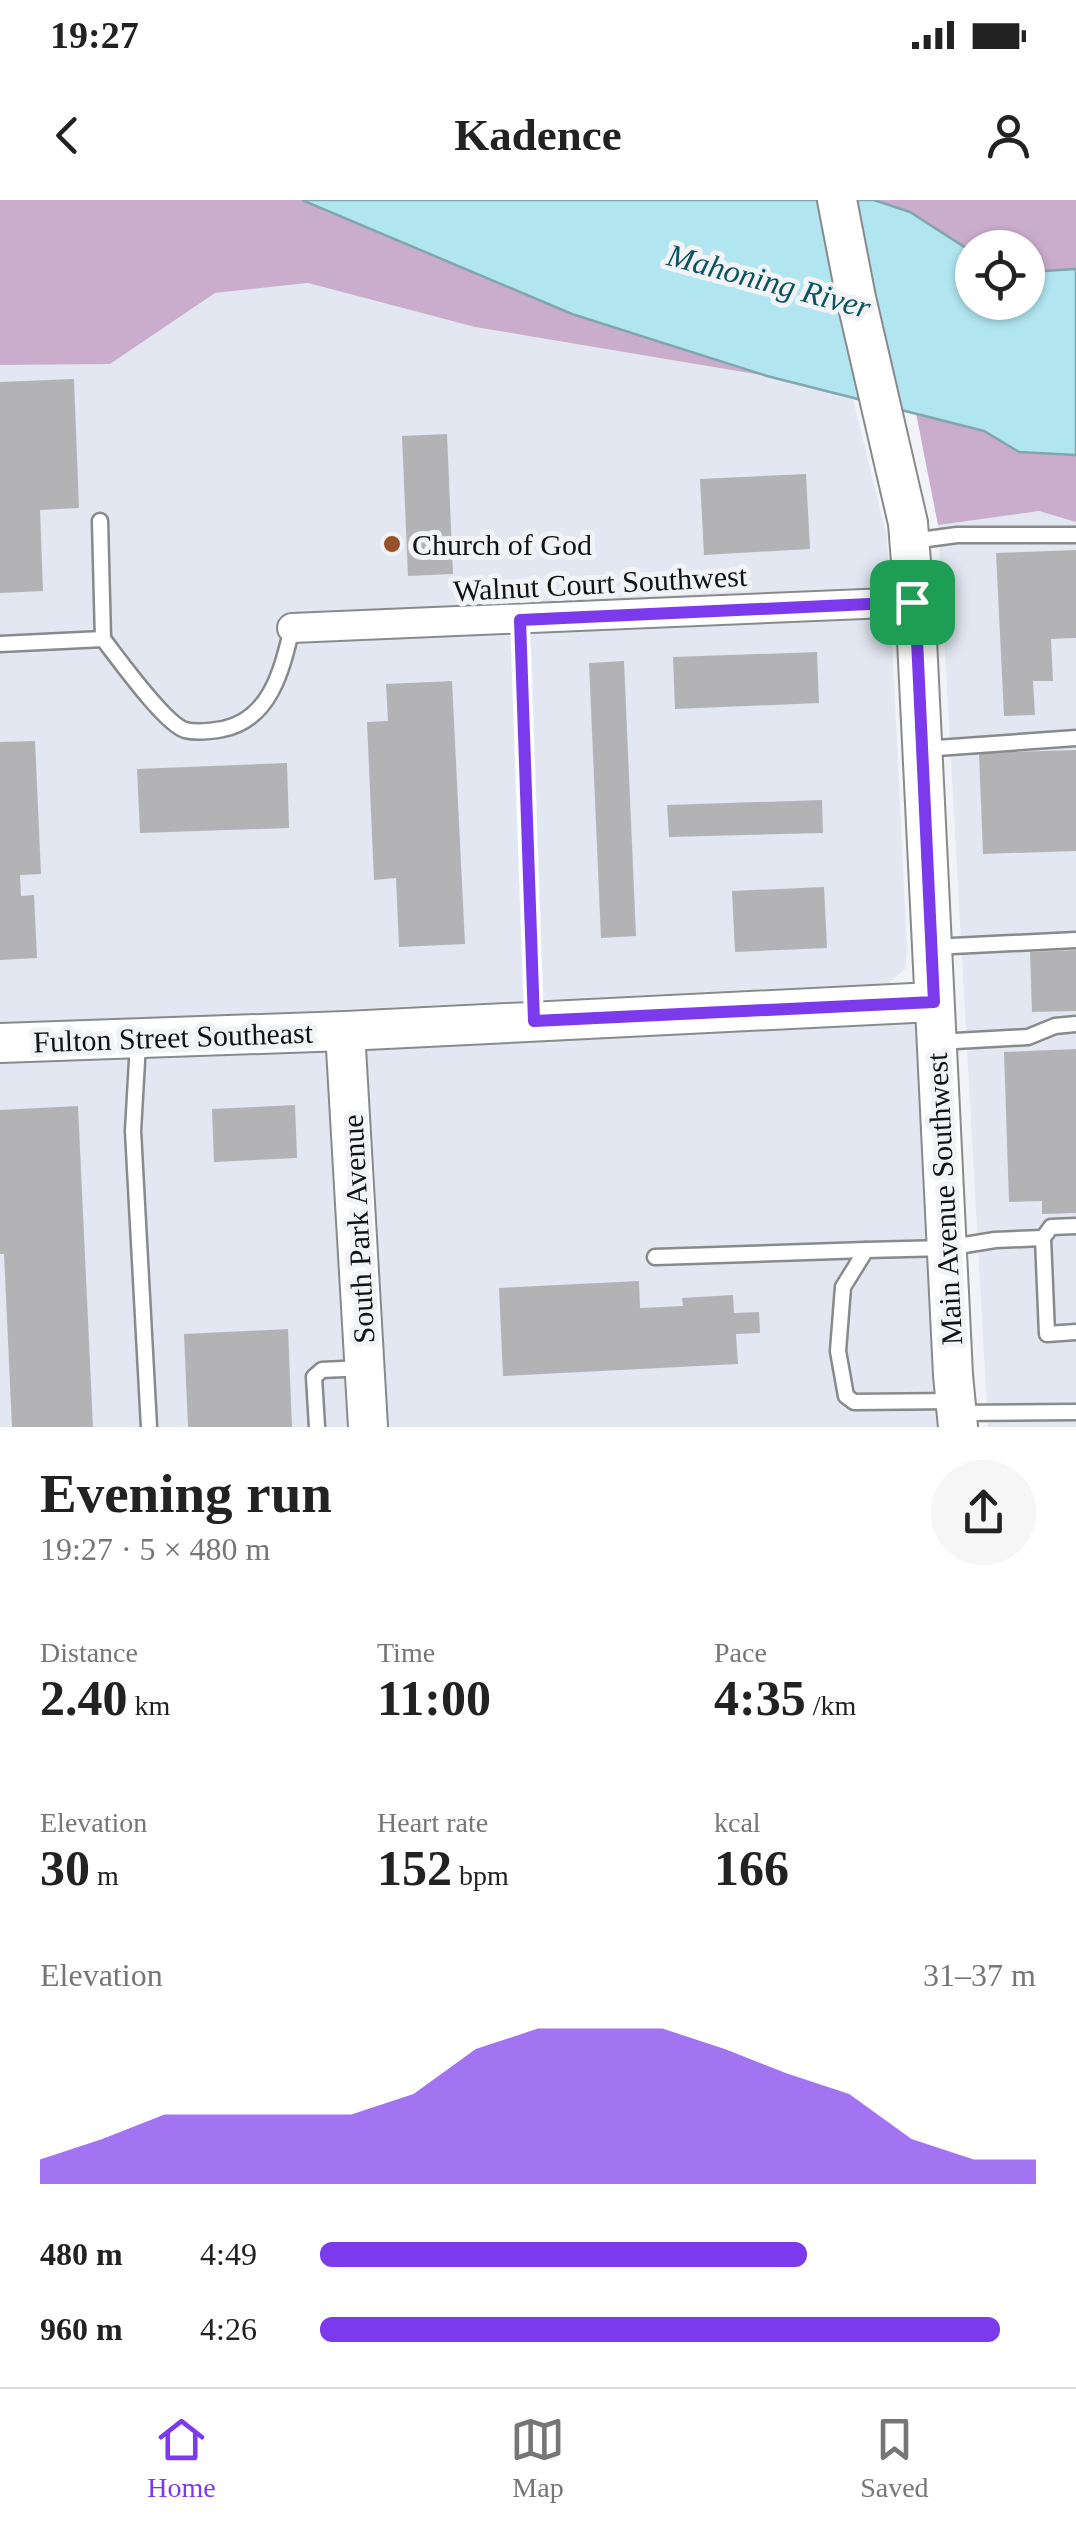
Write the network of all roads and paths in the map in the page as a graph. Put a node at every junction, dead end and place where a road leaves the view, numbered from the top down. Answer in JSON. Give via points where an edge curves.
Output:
{"nodes":[{"id":1,"x":837,"y":200,"type":"edge"},
{"id":2,"x":100,"y":522,"type":"dead end"},
{"id":3,"x":908,"y":532,"type":"junction"},
{"id":4,"x":1076,"y":535,"type":"edge"},
{"id":5,"x":912,"y":602,"type":"junction"},
{"id":6,"x":520,"y":620,"type":"junction"},
{"id":7,"x":292,"y":628,"type":"joint"},
{"id":8,"x":103,"y":639,"type":"junction"},
{"id":9,"x":0,"y":644,"type":"edge"},
{"id":10,"x":1076,"y":738,"type":"edge"},
{"id":11,"x":922,"y":749,"type":"junction"},
{"id":12,"x":1076,"y":940,"type":"edge"},
{"id":13,"x":931,"y":947,"type":"junction"},
{"id":14,"x":934,"y":1002,"type":"junction"},
{"id":15,"x":534,"y":1021,"type":"junction"},
{"id":16,"x":1076,"y":1024,"type":"edge"},
{"id":17,"x":346,"y":1031,"type":"junction"},
{"id":18,"x":139,"y":1037,"type":"junction"},
{"id":19,"x":936,"y":1042,"type":"junction"},
{"id":20,"x":0,"y":1043,"type":"edge"},
{"id":21,"x":1076,"y":1226,"type":"edge"},
{"id":22,"x":1042,"y":1238,"type":"junction"},
{"id":23,"x":946,"y":1248,"type":"junction"},
{"id":24,"x":866,"y":1250,"type":"junction"},
{"id":25,"x":655,"y":1257,"type":"dead end"},
{"id":26,"x":1076,"y":1332,"type":"edge"},
{"id":27,"x":365,"y":1368,"type":"junction"},
{"id":28,"x":1076,"y":1412,"type":"edge"},
{"id":29,"x":957,"y":1414,"type":"edge"},
{"id":30,"x":149,"y":1427,"type":"edge"},
{"id":31,"x":316,"y":1427,"type":"edge"},
{"id":32,"x":368,"y":1427,"type":"edge"}],
"edges":[{"from":1,"to":3,"type":"street","name":"Main Avenue Southwest"},
{"from":2,"to":8,"type":"lane"},
{"from":3,"to":4,"type":"lane"},
{"from":3,"to":5,"type":"street","name":"Main Avenue Southwest"},
{"from":5,"to":6,"type":"street","name":"Walnut Court Southwest"},
{"from":5,"to":11,"type":"street","name":"Main Avenue Southwest"},
{"from":6,"to":7,"type":"street","name":"Walnut Court Southwest"},
{"from":6,"to":15,"type":"lane"},
{"from":7,"to":8,"type":"lane","via":[[280,677],[260,708],[236,726],[212,732],[183,730]]},
{"from":8,"to":9,"type":"lane"},
{"from":10,"to":11,"type":"lane"},
{"from":11,"to":13,"type":"street","name":"Main Avenue Southwest"},
{"from":12,"to":13,"type":"lane"},
{"from":13,"to":14,"type":"street","name":"Main Avenue Southwest"},
{"from":14,"to":15,"type":"street","name":"Fulton Street Southeast"},
{"from":14,"to":19,"type":"street","name":"Main Avenue Southwest"},
{"from":15,"to":17,"type":"street","name":"Fulton Street Southeast"},
{"from":16,"to":19,"type":"lane","via":[[1028,1037]]},
{"from":17,"to":18,"type":"street","name":"Fulton Street Southeast"},
{"from":17,"to":27,"type":"street","name":"South Park Avenue"},
{"from":18,"to":20,"type":"street","name":"Fulton Street Southeast"},
{"from":18,"to":30,"type":"lane","via":[[133,1130]]},
{"from":19,"to":23,"type":"street","name":"Main Avenue Southwest"},
{"from":21,"to":22,"type":"lane","via":[[1051,1227]]},
{"from":22,"to":23,"type":"lane"},
{"from":22,"to":26,"type":"lane","via":[[1047,1334]]},
{"from":23,"to":24,"type":"lane"},
{"from":23,"to":29,"type":"street","name":"Main Avenue Southwest"},
{"from":24,"to":25,"type":"lane"},
{"from":24,"to":29,"type":"lane","via":[[842,1287],[838,1350],[846,1396]]},
{"from":27,"to":31,"type":"lane","via":[[322,1370],[314,1377]]},
{"from":27,"to":32,"type":"street","name":"South Park Avenue"},
{"from":28,"to":29,"type":"lane"}]}
